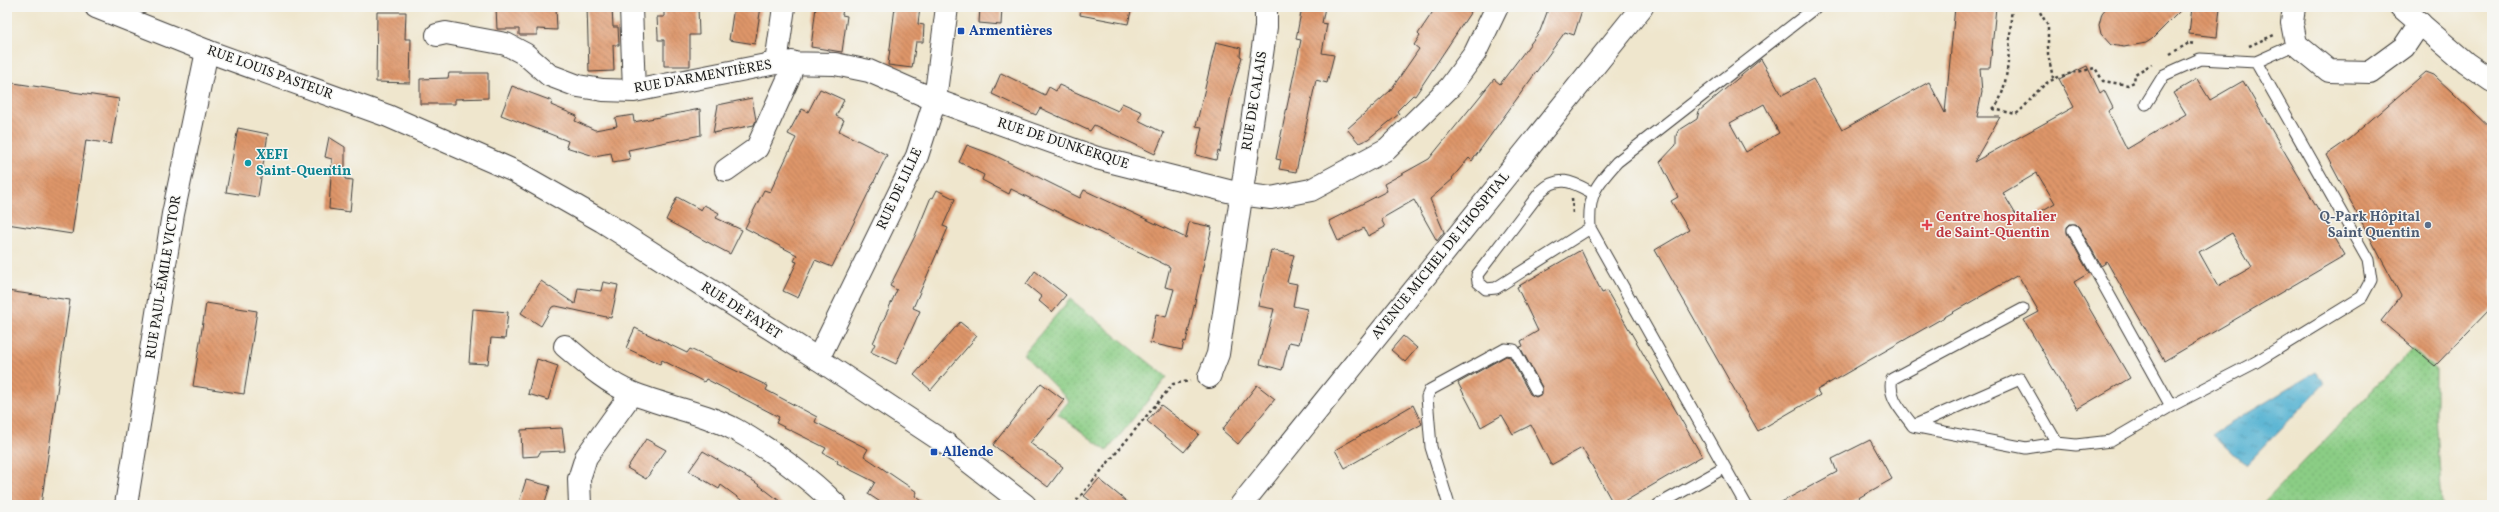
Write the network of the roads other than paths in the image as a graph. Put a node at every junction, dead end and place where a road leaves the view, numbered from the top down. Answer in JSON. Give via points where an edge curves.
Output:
{"nodes":[{"id":1,"x":96,"y":7,"type":"edge"},
{"id":2,"x":631,"y":7,"type":"edge"},
{"id":3,"x":784,"y":7,"type":"edge"},
{"id":4,"x":947,"y":7,"type":"edge"},
{"id":5,"x":1266,"y":7,"type":"edge"},
{"id":6,"x":1497,"y":7,"type":"edge"},
{"id":7,"x":1642,"y":7,"type":"edge"},
{"id":8,"x":1816,"y":7,"type":"edge"},
{"id":9,"x":2294,"y":7,"type":"edge"},
{"id":10,"x":2401,"y":7,"type":"edge"},
{"id":11,"x":2423,"y":15,"type":"edge"},
{"id":12,"x":437,"y":35,"type":"dead end"},
{"id":13,"x":2292,"y":46,"type":"junction"},
{"id":14,"x":207,"y":51,"type":"junction"},
{"id":15,"x":784,"y":62,"type":"junction"},
{"id":16,"x":2256,"y":62,"type":"junction"},
{"id":17,"x":2492,"y":74,"type":"edge"},
{"id":18,"x":2492,"y":80,"type":"edge"},
{"id":19,"x":634,"y":91,"type":"junction"},
{"id":20,"x":935,"y":100,"type":"junction"},
{"id":21,"x":2146,"y":104,"type":"dead end"},
{"id":22,"x":444,"y":139,"type":"joint"},
{"id":23,"x":726,"y":170,"type":"dead end"},
{"id":24,"x":1593,"y":193,"type":"junction"},
{"id":25,"x":1240,"y":194,"type":"junction"},
{"id":26,"x":1590,"y":228,"type":"junction"},
{"id":27,"x":2073,"y":230,"type":"dead end"},
{"id":28,"x":2023,"y":309,"type":"dead end"},
{"id":29,"x":565,"y":346,"type":"dead end"},
{"id":30,"x":818,"y":359,"type":"junction"},
{"id":31,"x":1209,"y":378,"type":"road end"},
{"id":32,"x":1536,"y":390,"type":"dead end"},
{"id":33,"x":632,"y":393,"type":"junction"},
{"id":34,"x":2172,"y":406,"type":"junction"},
{"id":35,"x":1914,"y":426,"type":"junction"},
{"id":36,"x":2057,"y":443,"type":"junction"},
{"id":37,"x":1724,"y":468,"type":"junction"},
{"id":38,"x":126,"y":505,"type":"edge"},
{"id":39,"x":580,"y":505,"type":"edge"},
{"id":40,"x":836,"y":505,"type":"edge"},
{"id":41,"x":1025,"y":505,"type":"edge"},
{"id":42,"x":1241,"y":505,"type":"edge"},
{"id":43,"x":1449,"y":505,"type":"edge"},
{"id":44,"x":1658,"y":505,"type":"edge"},
{"id":45,"x":1746,"y":505,"type":"edge"}],
"edges":[{"from":1,"to":14,"type":"street","name":"RUE LOUIS PASTEUR"},
{"from":2,"to":19,"type":"street"},
{"from":3,"to":15,"type":"street"},
{"from":4,"to":20,"type":"street","name":"RUE DE LILLE"},
{"from":5,"to":25,"type":"street","name":"RUE DE CALAIS","via":[[1266,27]]},
{"from":6,"to":25,"type":"street","name":"RUE DE DUNKERQUE","via":[[1475,53],[1450,87],[1387,149],[1311,190],[1271,198]]},
{"from":7,"to":42,"type":"street","name":"AVENUE MICHEL DE L'HOSPITAL"},
{"from":8,"to":24,"type":"lane","via":[[1617,162],[1597,184]]},
{"from":9,"to":13,"type":"street"},
{"from":10,"to":11,"type":"street"},
{"from":11,"to":13,"type":"street","via":[[2404,47],[2370,72],[2329,71]]},
{"from":11,"to":17,"type":"street","via":[[2477,54]]},
{"from":11,"to":18,"type":"street","via":[[2466,63]]},
{"from":12,"to":19,"type":"street","name":"RUE D'ARMENTIÈRES","via":[[446,33],[506,44],[525,54],[549,75],[578,86]]},
{"from":13,"to":16,"type":"lane"},
{"from":14,"to":22,"type":"street","name":"RUE LOUIS PASTEUR","via":[[299,83]]},
{"from":14,"to":38,"type":"street","name":"RUE PAUL-ÉMILE VICTOR","via":[[173,214]]},
{"from":15,"to":19,"type":"street","name":"RUE D'ARMENTIÈRES"},
{"from":15,"to":20,"type":"street","name":"RUE D'ARMENTIÈRES","via":[[835,64],[869,71]]},
{"from":15,"to":23,"type":"street","name":"RUE D'ARMENTIÈRES","via":[[790,76],[757,148]]},
{"from":16,"to":21,"type":"lane","via":[[2200,59],[2164,75]]},
{"from":16,"to":34,"type":"lane","via":[[2368,260],[2371,280],[2362,297],[2256,362]]},
{"from":20,"to":25,"type":"street","name":"RUE DE DUNKERQUE","via":[[1097,158]]},
{"from":20,"to":30,"type":"street","name":"RUE DE LILLE","via":[[917,156]]},
{"from":22,"to":30,"type":"street","name":"RUE DE FAYET","via":[[514,171],[602,221]]},
{"from":24,"to":26,"type":"lane","via":[[1589,207]]},
{"from":24,"to":26,"type":"lane","via":[[1576,184],[1560,180],[1551,182],[1541,191],[1477,275],[1478,282],[1486,289],[1496,288]]},
{"from":25,"to":31,"type":"street","via":[[1218,354]]},
{"from":26,"to":37,"type":"lane"},
{"from":27,"to":34,"type":"lane"},
{"from":28,"to":35,"type":"lane","via":[[1892,379],[1890,387],[1894,398]]},
{"from":29,"to":33,"type":"street","via":[[593,370]]},
{"from":30,"to":41,"type":"street","name":"RUE DE FAYET","via":[[945,443]]},
{"from":32,"to":43,"type":"lane","via":[[1514,350],[1505,350],[1430,390],[1427,397],[1431,447]]},
{"from":33,"to":39,"type":"street","via":[[586,457],[579,479]]},
{"from":33,"to":40,"type":"street","via":[[684,408],[736,429],[795,470]]},
{"from":34,"to":36,"type":"lane","via":[[2111,441],[2076,445]]},
{"from":35,"to":36,"type":"lane","via":[[2026,448]]},
{"from":35,"to":36,"type":"lane","via":[[2020,379]]},
{"from":37,"to":44,"type":"lane"},
{"from":37,"to":45,"type":"lane"}]}
